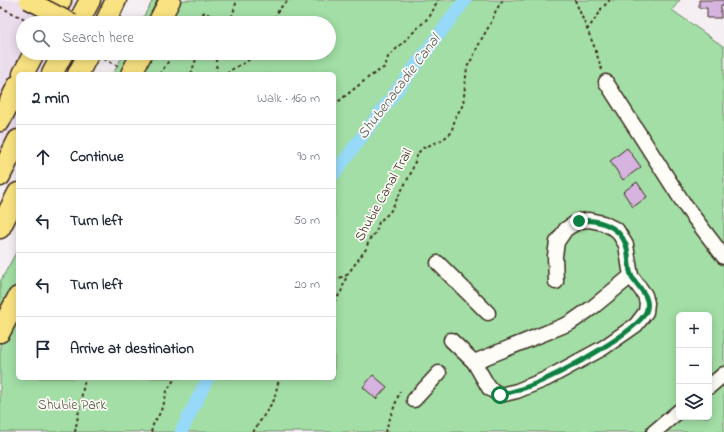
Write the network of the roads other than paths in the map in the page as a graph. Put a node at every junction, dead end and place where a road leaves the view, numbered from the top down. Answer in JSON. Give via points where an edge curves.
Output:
{"nodes":[{"id":1,"x":28,"y":0,"type":"edge"},
{"id":2,"x":61,"y":0,"type":"edge"},
{"id":3,"x":90,"y":0,"type":"edge"},
{"id":4,"x":116,"y":0,"type":"edge"},
{"id":5,"x":170,"y":0,"type":"edge"},
{"id":6,"x":53,"y":16,"type":"edge"},
{"id":7,"x":59,"y":16,"type":"edge"},
{"id":8,"x":82,"y":16,"type":"edge"},
{"id":9,"x":108,"y":16,"type":"edge"},
{"id":10,"x":162,"y":16,"type":"edge"},
{"id":11,"x":30,"y":60,"type":"edge"},
{"id":12,"x":59,"y":60,"type":"edge"},
{"id":13,"x":85,"y":60,"type":"edge"},
{"id":14,"x":138,"y":60,"type":"edge"},
{"id":15,"x":24,"y":72,"type":"edge"},
{"id":16,"x":53,"y":72,"type":"edge"},
{"id":17,"x":79,"y":72,"type":"edge"},
{"id":18,"x":132,"y":72,"type":"edge"},
{"id":19,"x":606,"y":82,"type":"road end"},
{"id":20,"x":16,"y":88,"type":"edge"},
{"id":21,"x":0,"y":120,"type":"edge"},
{"id":22,"x":16,"y":144,"type":"edge"},
{"id":23,"x":0,"y":176,"type":"edge"},
{"id":24,"x":16,"y":197,"type":"edge"},
{"id":25,"x":0,"y":228,"type":"edge"},
{"id":26,"x":724,"y":258,"type":"edge"},
{"id":27,"x":438,"y":263,"type":"dead end"},
{"id":28,"x":631,"y":276,"type":"junction"},
{"id":29,"x":556,"y":282,"type":"dead end"},
{"id":30,"x":16,"y":301,"type":"edge"},
{"id":31,"x":488,"y":313,"type":"dead end"},
{"id":32,"x":0,"y":332,"type":"edge"},
{"id":33,"x":451,"y":340,"type":"dead end"},
{"id":34,"x":474,"y":362,"type":"junction"},
{"id":35,"x":439,"y":374,"type":"dead end"},
{"id":36,"x":724,"y":374,"type":"edge"},
{"id":37,"x":712,"y":384,"type":"edge"},
{"id":38,"x":414,"y":400,"type":"dead end"},
{"id":39,"x":676,"y":414,"type":"edge"},
{"id":40,"x":654,"y":432,"type":"edge"}],
"edges":[{"from":1,"to":7,"type":"main road","bridge":true},
{"from":2,"to":6,"type":"highway"},
{"from":3,"to":8,"type":"highway"},
{"from":4,"to":9,"type":"highway"},
{"from":5,"to":10,"type":"highway"},
{"from":11,"to":15,"type":"highway"},
{"from":12,"to":16,"type":"highway"},
{"from":13,"to":17,"type":"highway"},
{"from":14,"to":18,"type":"highway"},
{"from":19,"to":26,"type":"lane","via":[[686,207]]},
{"from":20,"to":21,"type":"highway"},
{"from":22,"to":23,"type":"highway"},
{"from":24,"to":25,"type":"highway"},
{"from":27,"to":31,"type":"lane"},
{"from":28,"to":29,"type":"lane","via":[[626,244],[617,230],[589,220],[579,221],[566,230],[557,242]]},
{"from":28,"to":34,"type":"lane","via":[[570,323]]},
{"from":28,"to":34,"type":"lane","via":[[645,295],[646,312],[636,325],[603,348],[546,379],[500,395],[489,388]]},
{"from":30,"to":32,"type":"highway"},
{"from":33,"to":34,"type":"lane"},
{"from":35,"to":38,"type":"lane"},
{"from":36,"to":37,"type":"lane"},
{"from":39,"to":40,"type":"lane"}]}
